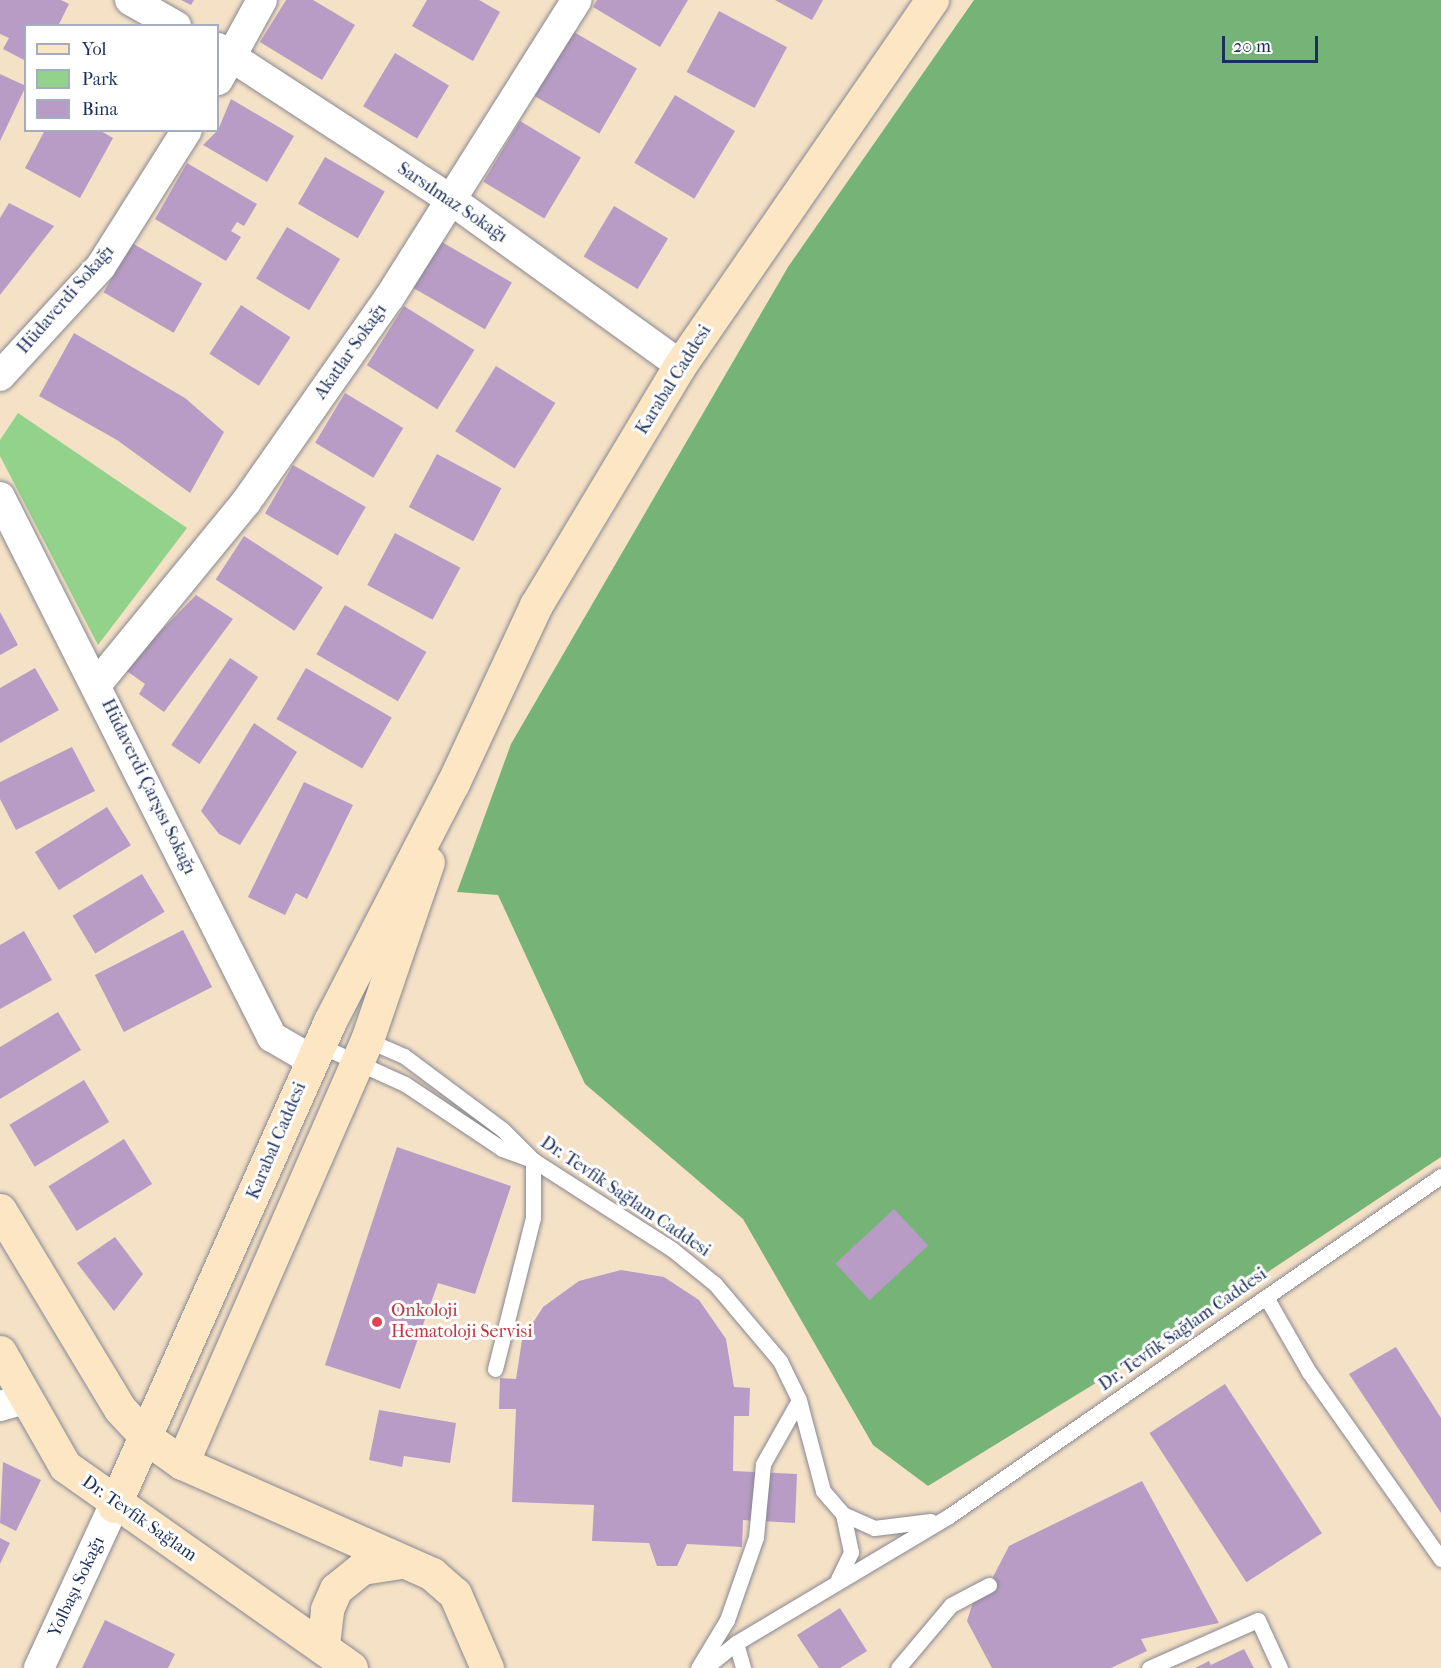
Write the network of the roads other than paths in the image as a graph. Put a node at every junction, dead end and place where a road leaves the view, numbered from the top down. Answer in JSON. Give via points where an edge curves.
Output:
{"nodes":[{"id":1,"x":130,"y":0,"type":"edge"},
{"id":2,"x":262,"y":0,"type":"edge"},
{"id":3,"x":577,"y":0,"type":"edge"},
{"id":4,"x":932,"y":0,"type":"edge"},
{"id":5,"x":172,"y":24,"type":"edge"},
{"id":6,"x":222,"y":61,"type":"edge"},
{"id":7,"x":186,"y":132,"type":"edge"},
{"id":8,"x":450,"y":200,"type":"junction"},
{"id":9,"x":680,"y":364,"type":"junction"},
{"id":10,"x":0,"y":376,"type":"edge"},
{"id":11,"x":0,"y":497,"type":"edge"},
{"id":12,"x":97,"y":684,"type":"junction"},
{"id":13,"x":453,"y":783,"type":"junction"},
{"id":14,"x":363,"y":1051,"type":"junction"},
{"id":15,"x":315,"y":1052,"type":"junction"},
{"id":16,"x":533,"y":1160,"type":"junction"},
{"id":17,"x":1441,"y":1176,"type":"edge"},
{"id":18,"x":0,"y":1210,"type":"edge"},
{"id":19,"x":1266,"y":1297,"type":"junction"},
{"id":20,"x":0,"y":1352,"type":"edge"},
{"id":21,"x":495,"y":1369,"type":"dead end"},
{"id":22,"x":799,"y":1400,"type":"junction"},
{"id":23,"x":12,"y":1403,"type":"edge"},
{"id":24,"x":148,"y":1439,"type":"junction"},
{"id":25,"x":182,"y":1463,"type":"junction"},
{"id":26,"x":114,"y":1506,"type":"junction"},
{"id":27,"x":843,"y":1514,"type":"junction"},
{"id":28,"x":949,"y":1516,"type":"junction"},
{"id":29,"x":1441,"y":1559,"type":"edge"},
{"id":30,"x":398,"y":1562,"type":"junction"},
{"id":31,"x":989,"y":1585,"type":"dead end"},
{"id":32,"x":832,"y":1586,"type":"junction"},
{"id":33,"x":736,"y":1643,"type":"junction"},
{"id":34,"x":323,"y":1644,"type":"junction"},
{"id":35,"x":39,"y":1668,"type":"edge"},
{"id":36,"x":351,"y":1668,"type":"edge"},
{"id":37,"x":487,"y":1668,"type":"edge"},
{"id":38,"x":698,"y":1668,"type":"edge"},
{"id":39,"x":705,"y":1668,"type":"edge"},
{"id":40,"x":743,"y":1668,"type":"edge"},
{"id":41,"x":898,"y":1668,"type":"edge"},
{"id":42,"x":1149,"y":1668,"type":"edge"},
{"id":43,"x":1280,"y":1668,"type":"edge"}],
"edges":[{"from":1,"to":5,"type":"street"},
{"from":2,"to":6,"type":"street"},
{"from":3,"to":8,"type":"street","name":"Akatlar Sokağı"},
{"from":4,"to":9,"type":"street","name":"Karabal Caddesi"},
{"from":6,"to":8,"type":"street","name":"Sarsılmaz Sokağı"},
{"from":7,"to":10,"type":"street","name":"Hüdaverdi Sokağı","via":[[101,266]]},
{"from":8,"to":9,"type":"street","name":"Sarsılmaz Sokağı"},
{"from":8,"to":12,"type":"street","name":"Akatlar Sokağı","via":[[389,298],[246,502]]},
{"from":9,"to":13,"type":"street","name":"Karabal Caddesi","via":[[536,605]]},
{"from":11,"to":12,"type":"street","name":"Hüdaverdi Çarşısı Sokağı"},
{"from":12,"to":15,"type":"street","name":"Hüdaverdi Çarşısı Sokağı","via":[[272,1036]]},
{"from":13,"to":14,"type":"street","name":"Karabal Caddesi"},
{"from":13,"to":15,"type":"street","name":"Karabal Caddesi"},
{"from":14,"to":15,"type":"lane"},
{"from":14,"to":16,"type":"lane","via":[[502,1149]]},
{"from":14,"to":16,"type":"lane","name":"Dr. Tevfik Sağlam Caddesi","via":[[404,1056],[502,1129]]},
{"from":14,"to":25,"type":"street","name":"Karabal Caddesi"},
{"from":15,"to":24,"type":"street","name":"Karabal Caddesi"},
{"from":16,"to":21,"type":"lane","via":[[533,1218]]},
{"from":16,"to":22,"type":"lane","name":"Dr. Tevfik Sağlam Caddesi","via":[[673,1250],[716,1284],[780,1361]]},
{"from":17,"to":19,"type":"lane","name":"Dr. Tevfik Sağlam Caddesi"},
{"from":18,"to":24,"type":"street","via":[[120,1409]]},
{"from":19,"to":28,"type":"lane","name":"Dr. Tevfik Sağlam Caddesi"},
{"from":19,"to":29,"type":"lane","via":[[1309,1372]]},
{"from":20,"to":23,"type":"street","name":"Dr. Tevfik Sağlam"},
{"from":22,"to":27,"type":"lane","name":"Dr. Tevfik Sağlam Caddesi","via":[[823,1491]]},
{"from":22,"to":38,"type":"lane","via":[[763,1464],[756,1537],[726,1620]]},
{"from":23,"to":26,"type":"street","name":"Dr. Tevfik Sağlam","via":[[65,1466]]},
{"from":24,"to":25,"type":"street"},
{"from":24,"to":26,"type":"street","name":"Karabal Caddesi"},
{"from":25,"to":30,"type":"street"},
{"from":26,"to":34,"type":"street","name":"Dr. Tevfik Sağlam"},
{"from":26,"to":35,"type":"street","name":"Yolbaşı Sokağı"},
{"from":27,"to":28,"type":"lane","name":"Dr. Tevfik Sağlam Caddesi","via":[[858,1525],[895,1529]]},
{"from":27,"to":32,"type":"lane","via":[[849,1565]]},
{"from":28,"to":32,"type":"lane","name":"Dr. Tevfik Sağlam Caddesi"},
{"from":30,"to":34,"type":"street","via":[[362,1568],[336,1589],[327,1609]]},
{"from":30,"to":37,"type":"street","via":[[432,1574],[455,1594]]},
{"from":31,"to":41,"type":"lane","via":[[951,1605]]},
{"from":32,"to":33,"type":"lane","name":"Dr. Tevfik Sağlam Caddesi"},
{"from":33,"to":39,"type":"lane","name":"Dr. Tevfik Sağlam Caddesi"},
{"from":33,"to":40,"type":"lane"},
{"from":34,"to":36,"type":"street","name":"Dr. Tevfik Sağlam"},
{"from":42,"to":43,"type":"lane","via":[[1258,1620]]}]}
